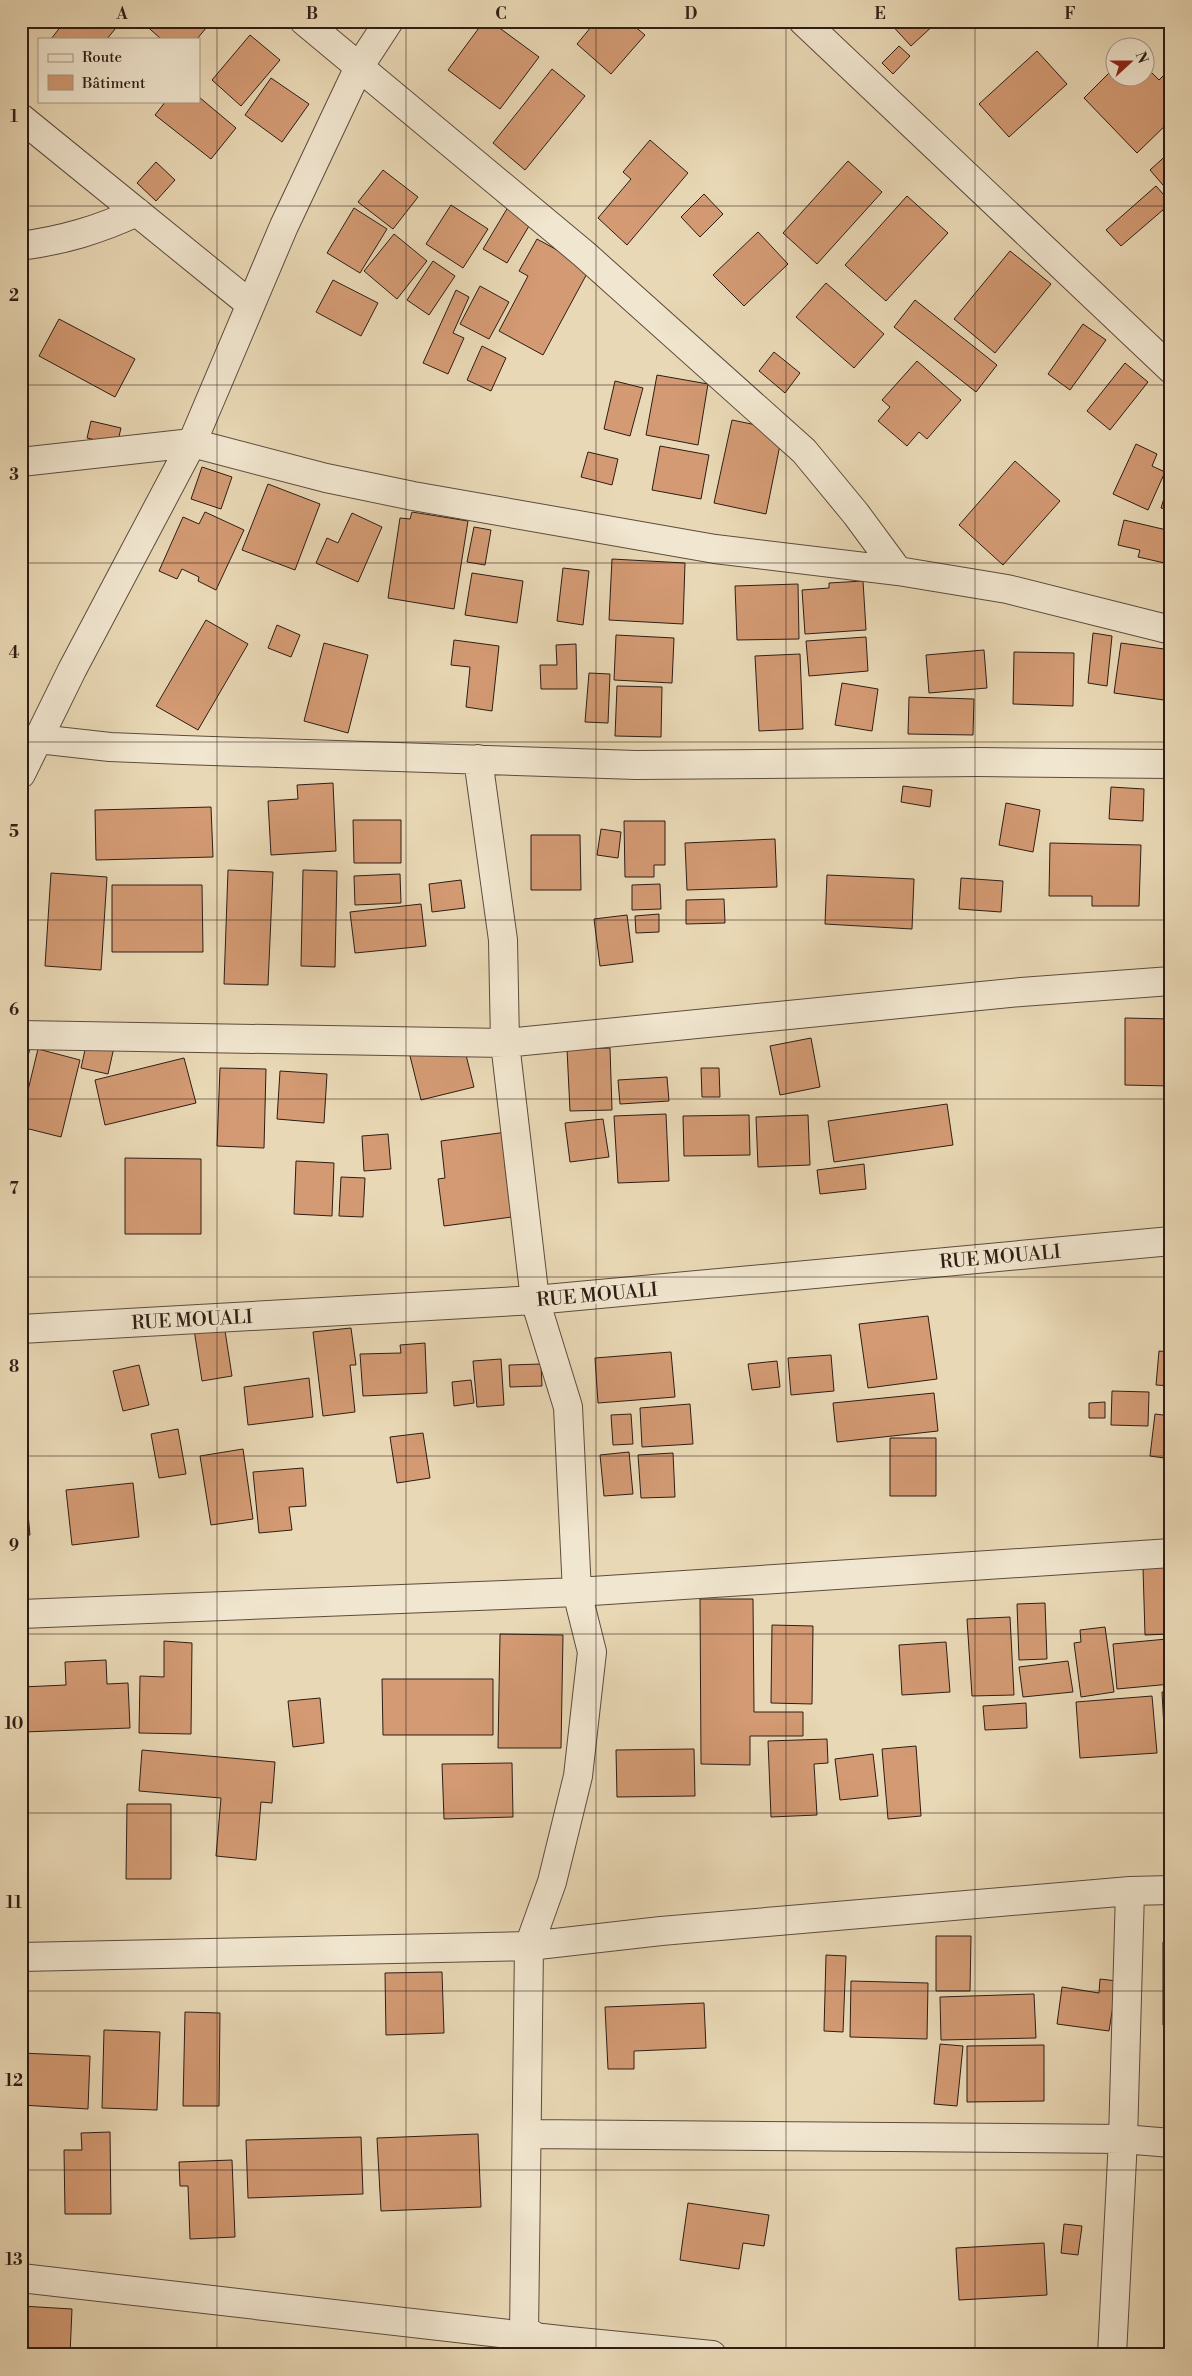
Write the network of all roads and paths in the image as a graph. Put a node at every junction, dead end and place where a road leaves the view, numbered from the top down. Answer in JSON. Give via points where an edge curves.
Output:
{"nodes":[{"id":1,"x":304,"y":21,"type":"edge"},
{"id":2,"x":389,"y":21,"type":"edge"},
{"id":3,"x":803,"y":21,"type":"edge"},
{"id":4,"x":359,"y":66,"type":"junction"},
{"id":5,"x":21,"y":118,"type":"edge"},
{"id":6,"x":137,"y":212,"type":"junction"},
{"id":7,"x":21,"y":246,"type":"edge"},
{"id":8,"x":250,"y":304,"type":"junction"},
{"id":9,"x":1171,"y":369,"type":"edge"},
{"id":10,"x":192,"y":443,"type":"junction"},
{"id":11,"x":21,"y":462,"type":"edge"},
{"id":12,"x":898,"y":571,"type":"junction"},
{"id":13,"x":1171,"y":630,"type":"edge"},
{"id":14,"x":38,"y":739,"type":"junction"},
{"id":15,"x":478,"y":758,"type":"junction"},
{"id":16,"x":1171,"y":764,"type":"edge"},
{"id":17,"x":21,"y":774,"type":"edge"},
{"id":18,"x":1171,"y":981,"type":"edge"},
{"id":19,"x":21,"y":1035,"type":"edge"},
{"id":20,"x":505,"y":1043,"type":"junction"},
{"id":21,"x":1171,"y":1241,"type":"edge"},
{"id":22,"x":535,"y":1300,"type":"junction"},
{"id":23,"x":21,"y":1328,"type":"edge"},
{"id":24,"x":1171,"y":1553,"type":"edge"},
{"id":25,"x":577,"y":1592,"type":"junction"},
{"id":26,"x":21,"y":1614,"type":"edge"},
{"id":27,"x":1171,"y":1890,"type":"edge"},
{"id":28,"x":1130,"y":1892,"type":"junction"},
{"id":29,"x":529,"y":1946,"type":"junction"},
{"id":30,"x":21,"y":1957,"type":"edge"},
{"id":31,"x":527,"y":2134,"type":"junction"},
{"id":32,"x":1123,"y":2139,"type":"junction"},
{"id":33,"x":1171,"y":2143,"type":"edge"},
{"id":34,"x":21,"y":2278,"type":"edge"},
{"id":35,"x":528,"y":2344,"type":"edge"},
{"id":36,"x":712,"y":2355,"type":"edge"},
{"id":37,"x":1112,"y":2355,"type":"edge"}],
"edges":[{"from":1,"to":4,"type":"street"},
{"from":2,"to":4,"type":"street"},
{"from":3,"to":9,"type":"street"},
{"from":4,"to":8,"type":"street"},
{"from":4,"to":12,"type":"street","via":[[584,254],[804,451]]},
{"from":5,"to":6,"type":"street"},
{"from":6,"to":7,"type":"street","via":[[60,241]]},
{"from":6,"to":8,"type":"street"},
{"from":8,"to":10,"type":"street"},
{"from":10,"to":11,"type":"street"},
{"from":10,"to":12,"type":"street","via":[[326,478],[413,496],[716,549]]},
{"from":10,"to":14,"type":"street"},
{"from":12,"to":13,"type":"street","via":[[1007,589]]},
{"from":14,"to":15,"type":"street","via":[[110,747]]},
{"from":14,"to":17,"type":"street"},
{"from":15,"to":16,"type":"street","via":[[636,765]]},
{"from":15,"to":20,"type":"street","via":[[502,940]]},
{"from":18,"to":20,"type":"street","via":[[1021,992]]},
{"from":19,"to":20,"type":"street"},
{"from":20,"to":22,"type":"street"},
{"from":21,"to":22,"type":"street","name":"RUE MOUALI"},
{"from":22,"to":23,"type":"street","name":"RUE MOUALI"},
{"from":22,"to":25,"type":"street","via":[[568,1407]]},
{"from":24,"to":25,"type":"street"},
{"from":25,"to":26,"type":"street"},
{"from":25,"to":29,"type":"street","via":[[592,1652],[578,1776],[552,1882]]},
{"from":27,"to":28,"type":"street"},
{"from":28,"to":29,"type":"street","via":[[661,1931]]},
{"from":28,"to":32,"type":"street"},
{"from":29,"to":30,"type":"street"},
{"from":29,"to":31,"type":"street"},
{"from":31,"to":32,"type":"street"},
{"from":31,"to":35,"type":"street"},
{"from":32,"to":33,"type":"street"},
{"from":32,"to":37,"type":"street"},
{"from":34,"to":35,"type":"street"},
{"from":35,"to":36,"type":"street","via":[[569,2341]]}]}
